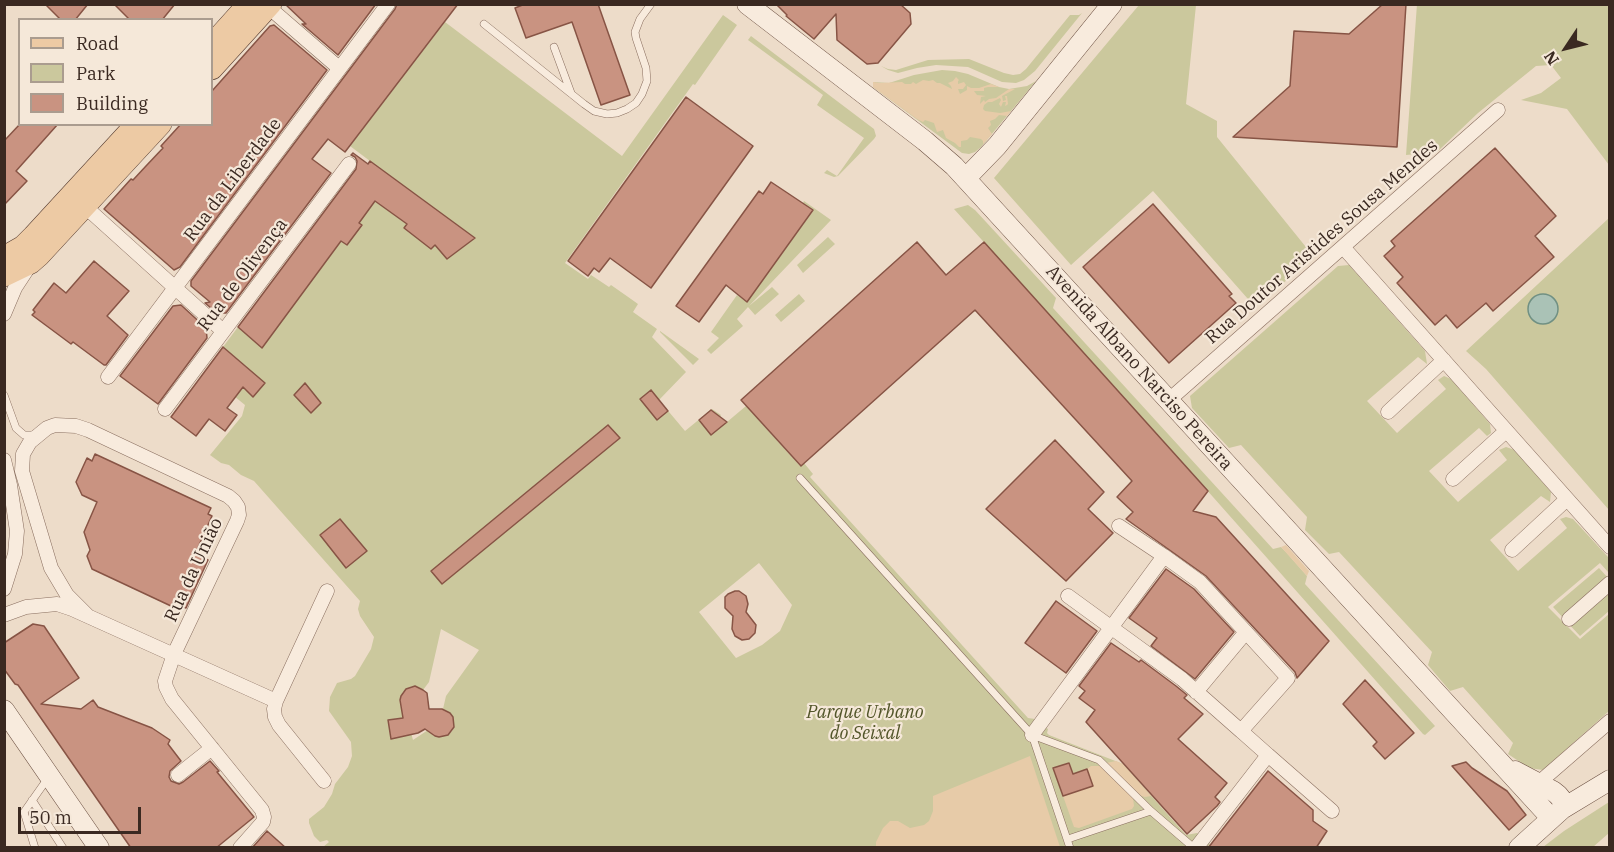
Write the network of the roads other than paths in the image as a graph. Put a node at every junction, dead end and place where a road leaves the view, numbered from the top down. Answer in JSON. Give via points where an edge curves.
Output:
{"nodes":[{"id":1,"x":388,"y":4,"type":"edge"},
{"id":2,"x":651,"y":4,"type":"edge"},
{"id":3,"x":1112,"y":4,"type":"edge"},
{"id":4,"x":263,"y":5,"type":"edge"},
{"id":5,"x":752,"y":6,"type":"edge"},
{"id":6,"x":484,"y":24,"type":"dead end"},
{"id":7,"x":213,"y":43,"type":"edge"},
{"id":8,"x":555,"y":47,"type":"dead end"},
{"id":9,"x":213,"y":68,"type":"edge"},
{"id":10,"x":339,"y":68,"type":"junction"},
{"id":11,"x":571,"y":94,"type":"junction"},
{"id":12,"x":1498,"y":110,"type":"dead end"},
{"id":13,"x":134,"y":126,"type":"edge"},
{"id":14,"x":159,"y":126,"type":"edge"},
{"id":15,"x":349,"y":164,"type":"dead end"},
{"id":16,"x":966,"y":178,"type":"junction"},
{"id":17,"x":78,"y":201,"type":"junction"},
{"id":18,"x":1343,"y":247,"type":"junction"},
{"id":19,"x":27,"y":254,"type":"junction"},
{"id":20,"x":4,"y":257,"type":"edge"},
{"id":21,"x":10,"y":282,"type":"edge"},
{"id":22,"x":175,"y":287,"type":"junction"},
{"id":23,"x":4,"y":306,"type":"edge"},
{"id":24,"x":4,"y":314,"type":"edge"},
{"id":25,"x":223,"y":331,"type":"junction"},
{"id":26,"x":1444,"y":360,"type":"junction"},
{"id":27,"x":108,"y":377,"type":"dead end"},
{"id":28,"x":4,"y":395,"type":"edge"},
{"id":29,"x":1169,"y":400,"type":"junction"},
{"id":30,"x":165,"y":409,"type":"dead end"},
{"id":31,"x":1388,"y":412,"type":"dead end"},
{"id":32,"x":47,"y":428,"type":"junction"},
{"id":33,"x":1506,"y":431,"type":"junction"},
{"id":34,"x":4,"y":460,"type":"edge"},
{"id":35,"x":800,"y":478,"type":"dead end"},
{"id":36,"x":1453,"y":479,"type":"dead end"},
{"id":37,"x":1567,"y":499,"type":"junction"},
{"id":38,"x":1119,"y":526,"type":"dead end"},
{"id":39,"x":1610,"y":547,"type":"edge"},
{"id":40,"x":1512,"y":550,"type":"dead end"},
{"id":41,"x":1164,"y":556,"type":"junction"},
{"id":42,"x":1610,"y":583,"type":"edge"},
{"id":43,"x":5,"y":589,"type":"edge"},
{"id":44,"x":327,"y":591,"type":"dead end"},
{"id":45,"x":1068,"y":596,"type":"dead end"},
{"id":46,"x":4,"y":615,"type":"edge"},
{"id":47,"x":87,"y":615,"type":"junction"},
{"id":48,"x":1569,"y":619,"type":"dead end"},
{"id":49,"x":1112,"y":627,"type":"junction"},
{"id":50,"x":1246,"y":632,"type":"junction"},
{"id":51,"x":174,"y":654,"type":"junction"},
{"id":52,"x":1196,"y":692,"type":"junction"},
{"id":53,"x":276,"y":701,"type":"junction"},
{"id":54,"x":7,"y":720,"type":"edge"},
{"id":55,"x":1610,"y":721,"type":"edge"},
{"id":56,"x":1241,"y":731,"type":"junction"},
{"id":57,"x":1032,"y":735,"type":"junction"},
{"id":58,"x":213,"y":748,"type":"junction"},
{"id":59,"x":1268,"y":755,"type":"junction"},
{"id":60,"x":178,"y":775,"type":"dead end"},
{"id":61,"x":49,"y":776,"type":"junction"},
{"id":62,"x":1610,"y":780,"type":"edge"},
{"id":63,"x":324,"y":781,"type":"dead end"},
{"id":64,"x":1533,"y":788,"type":"junction"},
{"id":65,"x":32,"y":800,"type":"junction"},
{"id":66,"x":1567,"y":806,"type":"junction"},
{"id":67,"x":1151,"y":811,"type":"junction"},
{"id":68,"x":1332,"y":811,"type":"dead end"},
{"id":69,"x":1551,"y":818,"type":"junction"},
{"id":70,"x":1068,"y":839,"type":"junction"},
{"id":71,"x":96,"y":846,"type":"edge"},
{"id":72,"x":35,"y":848,"type":"edge"},
{"id":73,"x":63,"y":848,"type":"edge"},
{"id":74,"x":240,"y":848,"type":"edge"},
{"id":75,"x":1071,"y":848,"type":"edge"},
{"id":76,"x":1195,"y":848,"type":"edge"},
{"id":77,"x":1519,"y":848,"type":"edge"}],
"edges":[{"from":1,"to":10,"type":"street","name":"Rua da Liberdade"},
{"from":2,"to":11,"type":"lane","via":[[635,32],[647,81],[636,103],[607,114],[594,111]]},
{"from":3,"to":16,"type":"street","via":[[997,146]]},
{"from":4,"to":7,"type":"main road"},
{"from":4,"to":9,"type":"main road"},
{"from":4,"to":10,"type":"street"},
{"from":5,"to":16,"type":"street","name":"Avenida Albano Narciso Pereira","via":[[925,141]]},
{"from":6,"to":11,"type":"lane"},
{"from":8,"to":11,"type":"lane"},
{"from":10,"to":22,"type":"street","name":"Rua da Liberdade"},
{"from":12,"to":18,"type":"street","name":"Rua Doutor Aristides Sousa Mendes"},
{"from":13,"to":17,"type":"main road"},
{"from":14,"to":17,"type":"main road"},
{"from":15,"to":25,"type":"street","name":"Rua de Olivença"},
{"from":16,"to":29,"type":"street","name":"Avenida Albano Narciso Pereira"},
{"from":17,"to":19,"type":"main road","via":[[33,237]]},
{"from":17,"to":22,"type":"street"},
{"from":18,"to":26,"type":"street"},
{"from":18,"to":29,"type":"street","name":"Rua Doutor Aristides Sousa Mendes"},
{"from":19,"to":20,"type":"main road"},
{"from":19,"to":21,"type":"main road"},
{"from":21,"to":23,"type":"lane"},
{"from":21,"to":24,"type":"street"},
{"from":22,"to":25,"type":"street"},
{"from":22,"to":27,"type":"street","name":"Rua da Liberdade"},
{"from":25,"to":30,"type":"street","name":"Rua de Olivença"},
{"from":26,"to":31,"type":"street"},
{"from":26,"to":33,"type":"street"},
{"from":28,"to":32,"type":"lane","name":"Rua da União","via":[[20,433],[33,435]]},
{"from":29,"to":64,"type":"street","name":"Avenida Albano Narciso Pereira","via":[[1502,763]]},
{"from":32,"to":47,"type":"street","via":[[26,448],[22,461],[24,480],[51,568],[67,595]]},
{"from":32,"to":51,"type":"street","name":"Rua da União","via":[[62,425],[88,430],[228,496],[238,507],[237,521]]},
{"from":33,"to":36,"type":"street"},
{"from":33,"to":37,"type":"street"},
{"from":34,"to":43,"type":"street","via":[[17,531]]},
{"from":35,"to":57,"type":"lane"},
{"from":37,"to":39,"type":"street"},
{"from":37,"to":40,"type":"street"},
{"from":38,"to":41,"type":"street"},
{"from":41,"to":49,"type":"street"},
{"from":41,"to":50,"type":"street","via":[[1200,582]]},
{"from":42,"to":48,"type":"street"},
{"from":44,"to":53,"type":"street"},
{"from":45,"to":49,"type":"street"},
{"from":46,"to":47,"type":"street","via":[[26,607],[57,604]]},
{"from":47,"to":51,"type":"street"},
{"from":49,"to":52,"type":"street"},
{"from":49,"to":57,"type":"street"},
{"from":50,"to":52,"type":"street"},
{"from":50,"to":56,"type":"street","via":[[1288,678]]},
{"from":51,"to":53,"type":"street"},
{"from":51,"to":58,"type":"street","name":"Rua da União","via":[[166,687]]},
{"from":52,"to":56,"type":"street"},
{"from":53,"to":63,"type":"street","via":[[279,725]]},
{"from":54,"to":61,"type":"street"},
{"from":55,"to":64,"type":"street"},
{"from":56,"to":59,"type":"street"},
{"from":57,"to":67,"type":"lane","via":[[1099,760]]},
{"from":57,"to":70,"type":"lane"},
{"from":58,"to":60,"type":"street"},
{"from":58,"to":74,"type":"street","name":"Rua da União","via":[[264,817]]},
{"from":59,"to":68,"type":"street"},
{"from":59,"to":76,"type":"street"},
{"from":61,"to":65,"type":"lane"},
{"from":61,"to":71,"type":"street"},
{"from":62,"to":66,"type":"street"},
{"from":64,"to":66,"type":"street","via":[[1558,795]]},
{"from":64,"to":69,"type":"street"},
{"from":65,"to":72,"type":"lane","via":[[24,812]]},
{"from":65,"to":73,"type":"lane"},
{"from":66,"to":69,"type":"street"},
{"from":67,"to":70,"type":"lane"},
{"from":67,"to":76,"type":"lane"},
{"from":69,"to":77,"type":"street"},
{"from":70,"to":75,"type":"lane"}]}
